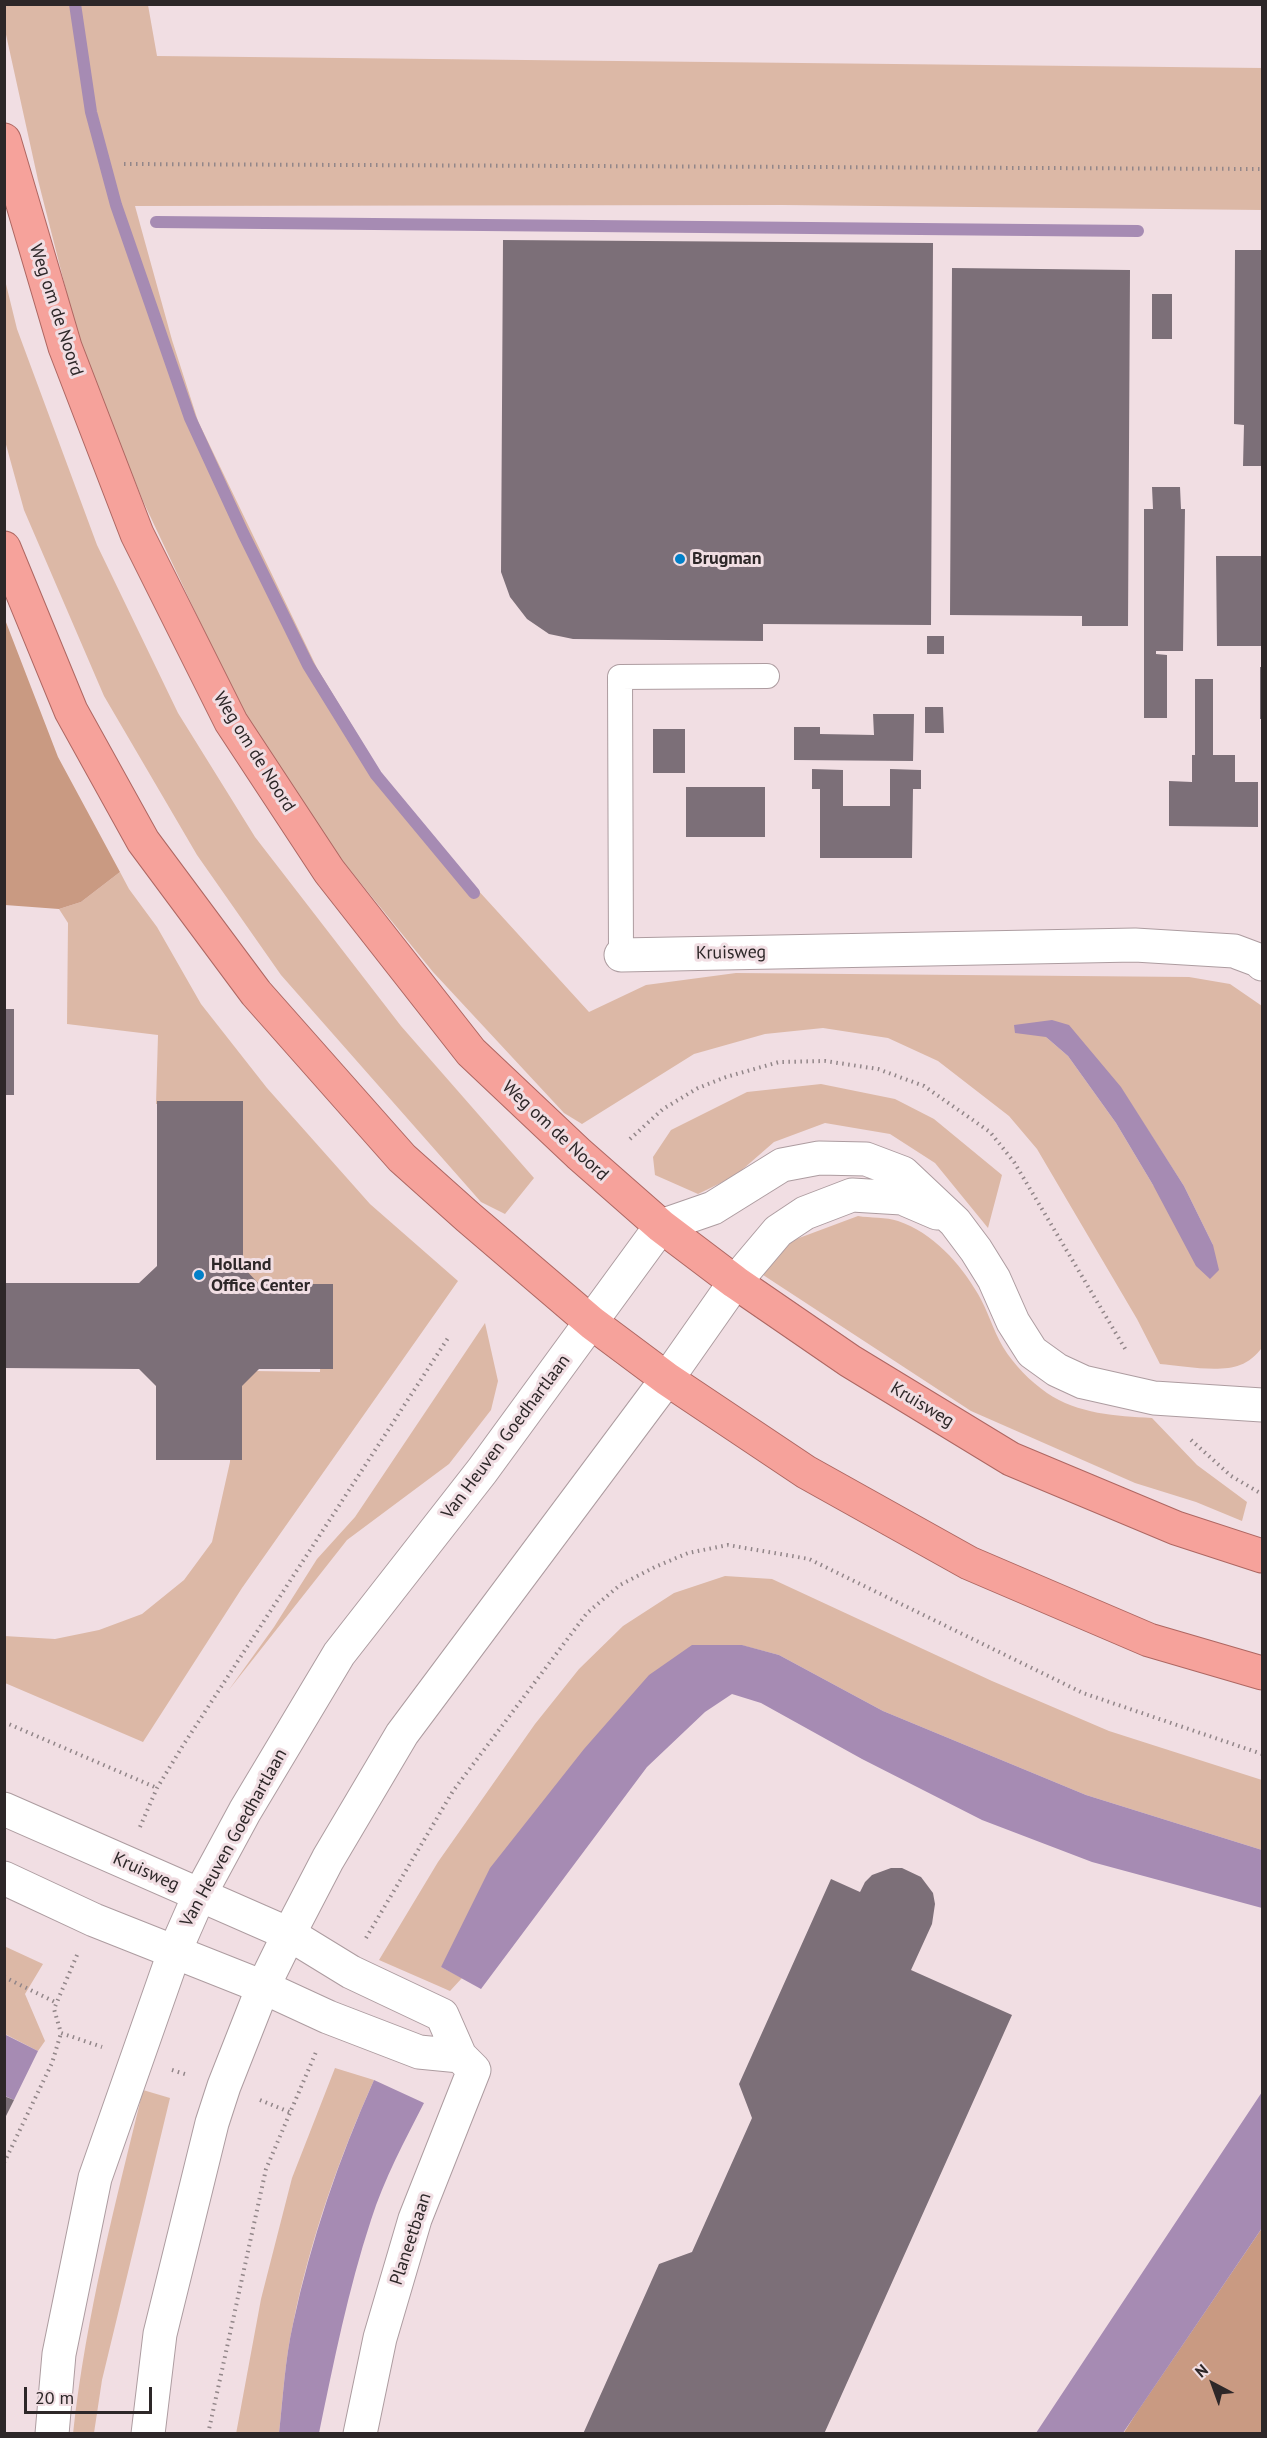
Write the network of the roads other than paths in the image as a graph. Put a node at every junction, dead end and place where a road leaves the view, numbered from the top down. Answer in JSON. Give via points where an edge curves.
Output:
{"nodes":[{"id":1,"x":4,"y":140,"type":"edge"},
{"id":2,"x":4,"y":548,"type":"edge"},
{"id":3,"x":767,"y":676,"type":"dead end"},
{"id":4,"x":621,"y":955,"type":"joint"},
{"id":5,"x":1263,"y":964,"type":"edge"},
{"id":6,"x":955,"y":1222,"type":"junction"},
{"id":7,"x":661,"y":1226,"type":"junction"},
{"id":8,"x":735,"y":1282,"type":"junction"},
{"id":9,"x":592,"y":1323,"type":"junction"},
{"id":10,"x":667,"y":1379,"type":"junction"},
{"id":11,"x":1263,"y":1405,"type":"edge"},
{"id":12,"x":1263,"y":1556,"type":"edge"},
{"id":13,"x":1263,"y":1673,"type":"edge"},
{"id":14,"x":4,"y":1809,"type":"edge"},
{"id":15,"x":4,"y":1878,"type":"edge"},
{"id":16,"x":199,"y":1896,"type":"junction"},
{"id":17,"x":289,"y":1934,"type":"junction"},
{"id":18,"x":174,"y":1953,"type":"junction"},
{"id":19,"x":263,"y":1987,"type":"junction"},
{"id":20,"x":460,"y":2056,"type":"junction"},
{"id":21,"x":52,"y":2433,"type":"edge"},
{"id":22,"x":148,"y":2433,"type":"edge"},
{"id":23,"x":360,"y":2433,"type":"edge"}],
"edges":[{"from":1,"to":7,"type":"highway","name":"Weg om de Noord","via":[[65,347],[136,534],[231,722],[329,871],[471,1052]]},
{"from":2,"to":9,"type":"highway","via":[[71,711],[143,841],[256,993],[402,1158]]},
{"from":3,"to":4,"type":"lane","name":"Kruisweg","via":[[620,677]]},
{"from":4,"to":5,"type":"street","name":"Kruisweg","via":[[1134,945],[1234,951]]},
{"from":6,"to":7,"type":"street","via":[[903,1173],[866,1159],[819,1158],[782,1166],[713,1208]]},
{"from":6,"to":8,"type":"street","via":[[902,1198],[852,1195],[805,1213],[778,1232]]},
{"from":6,"to":11,"type":"street","via":[[994,1279],[1013,1322],[1032,1352],[1057,1370],[1083,1383],[1154,1398]]},
{"from":7,"to":8,"type":"highway","name":"Weg om de Noord"},
{"from":7,"to":9,"type":"street","name":"Van Heuven Goedhartlaan"},
{"from":8,"to":10,"type":"street"},
{"from":8,"to":12,"type":"highway","name":"Kruisweg","via":[[850,1361],[1011,1459],[1176,1528]]},
{"from":9,"to":10,"type":"highway"},
{"from":9,"to":16,"type":"street","name":"Van Heuven Goedhartlaan","via":[[339,1654]]},
{"from":10,"to":13,"type":"highway","via":[[806,1472],[969,1563],[1149,1640]]},
{"from":10,"to":17,"type":"street","via":[[402,1734]]},
{"from":14,"to":16,"type":"street","name":"Kruisweg"},
{"from":15,"to":18,"type":"street"},
{"from":16,"to":17,"type":"street","name":"Kruisweg"},
{"from":16,"to":18,"type":"street","name":"Van Heuven Goedhartlaan"},
{"from":17,"to":19,"type":"street"},
{"from":17,"to":20,"type":"street","name":"Planeetbaan","via":[[351,1972],[442,2015]]},
{"from":18,"to":19,"type":"street"},
{"from":18,"to":21,"type":"street","name":"Van Heuven Goedhartlaan","via":[[95,2178],[59,2354]]},
{"from":19,"to":20,"type":"street","via":[[419,2052]]},
{"from":19,"to":22,"type":"street","via":[[212,2122],[160,2334]]},
{"from":20,"to":23,"type":"street","name":"Planeetbaan","via":[[474,2070],[416,2219],[380,2338]]}]}
